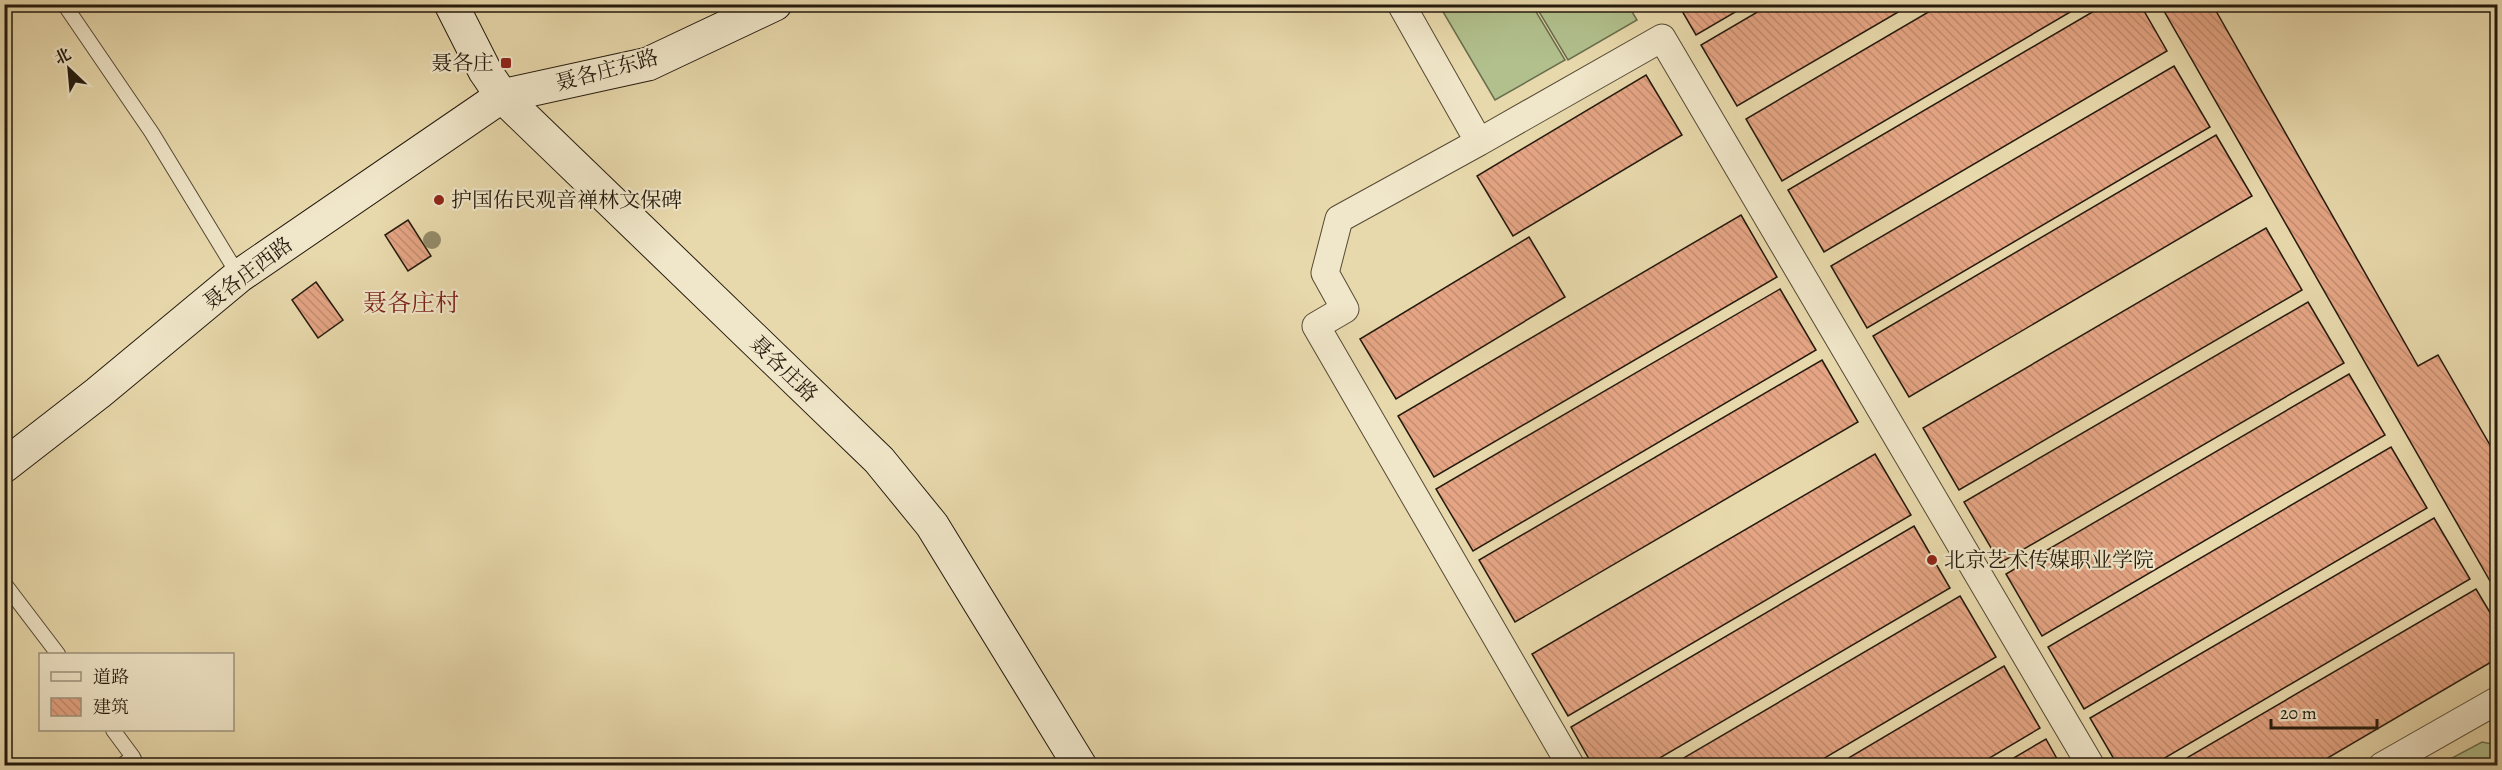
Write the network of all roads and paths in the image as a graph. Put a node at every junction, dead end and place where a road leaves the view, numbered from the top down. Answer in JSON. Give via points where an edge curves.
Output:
{"nodes":[{"id":1,"x":64,"y":4,"type":"edge"},
{"id":2,"x":451,"y":4,"type":"edge"},
{"id":3,"x":775,"y":4,"type":"edge"},
{"id":4,"x":1401,"y":4,"type":"edge"},
{"id":5,"x":502,"y":96,"type":"junction"},
{"id":6,"x":1479,"y":142,"type":"junction"},
{"id":7,"x":239,"y":276,"type":"junction"},
{"id":8,"x":4,"y":466,"type":"edge"},
{"id":9,"x":4,"y":583,"type":"edge"},
{"id":10,"x":57,"y":653,"type":"edge"},
{"id":11,"x":2498,"y":700,"type":"edge"},
{"id":12,"x":114,"y":731,"type":"edge"},
{"id":13,"x":135,"y":761,"type":"edge"},
{"id":14,"x":121,"y":765,"type":"edge"},
{"id":15,"x":1080,"y":765,"type":"edge"},
{"id":16,"x":1571,"y":765,"type":"edge"},
{"id":17,"x":2091,"y":765,"type":"edge"},
{"id":18,"x":2382,"y":765,"type":"edge"}],
"edges":[{"from":1,"to":7,"type":"lane","via":[[152,133]]},
{"from":2,"to":5,"type":"street","name":"聂各庄路"},
{"from":3,"to":5,"type":"street","name":"聂各庄东路","via":[[648,64]]},
{"from":4,"to":6,"type":"street"},
{"from":5,"to":7,"type":"street","name":"聂各庄西路"},
{"from":5,"to":15,"type":"street","name":"聂各庄路","via":[[879,460],[932,525]]},
{"from":6,"to":16,"type":"street","via":[[1339,219],[1324,273],[1345,309],[1316,326]]},
{"from":6,"to":17,"type":"street","via":[[1662,38]]},
{"from":7,"to":8,"type":"street","name":"聂各庄西路"},
{"from":9,"to":10,"type":"lane"},
{"from":11,"to":18,"type":"street"},
{"from":12,"to":13,"type":"lane"},
{"from":13,"to":14,"type":"lane"}]}
